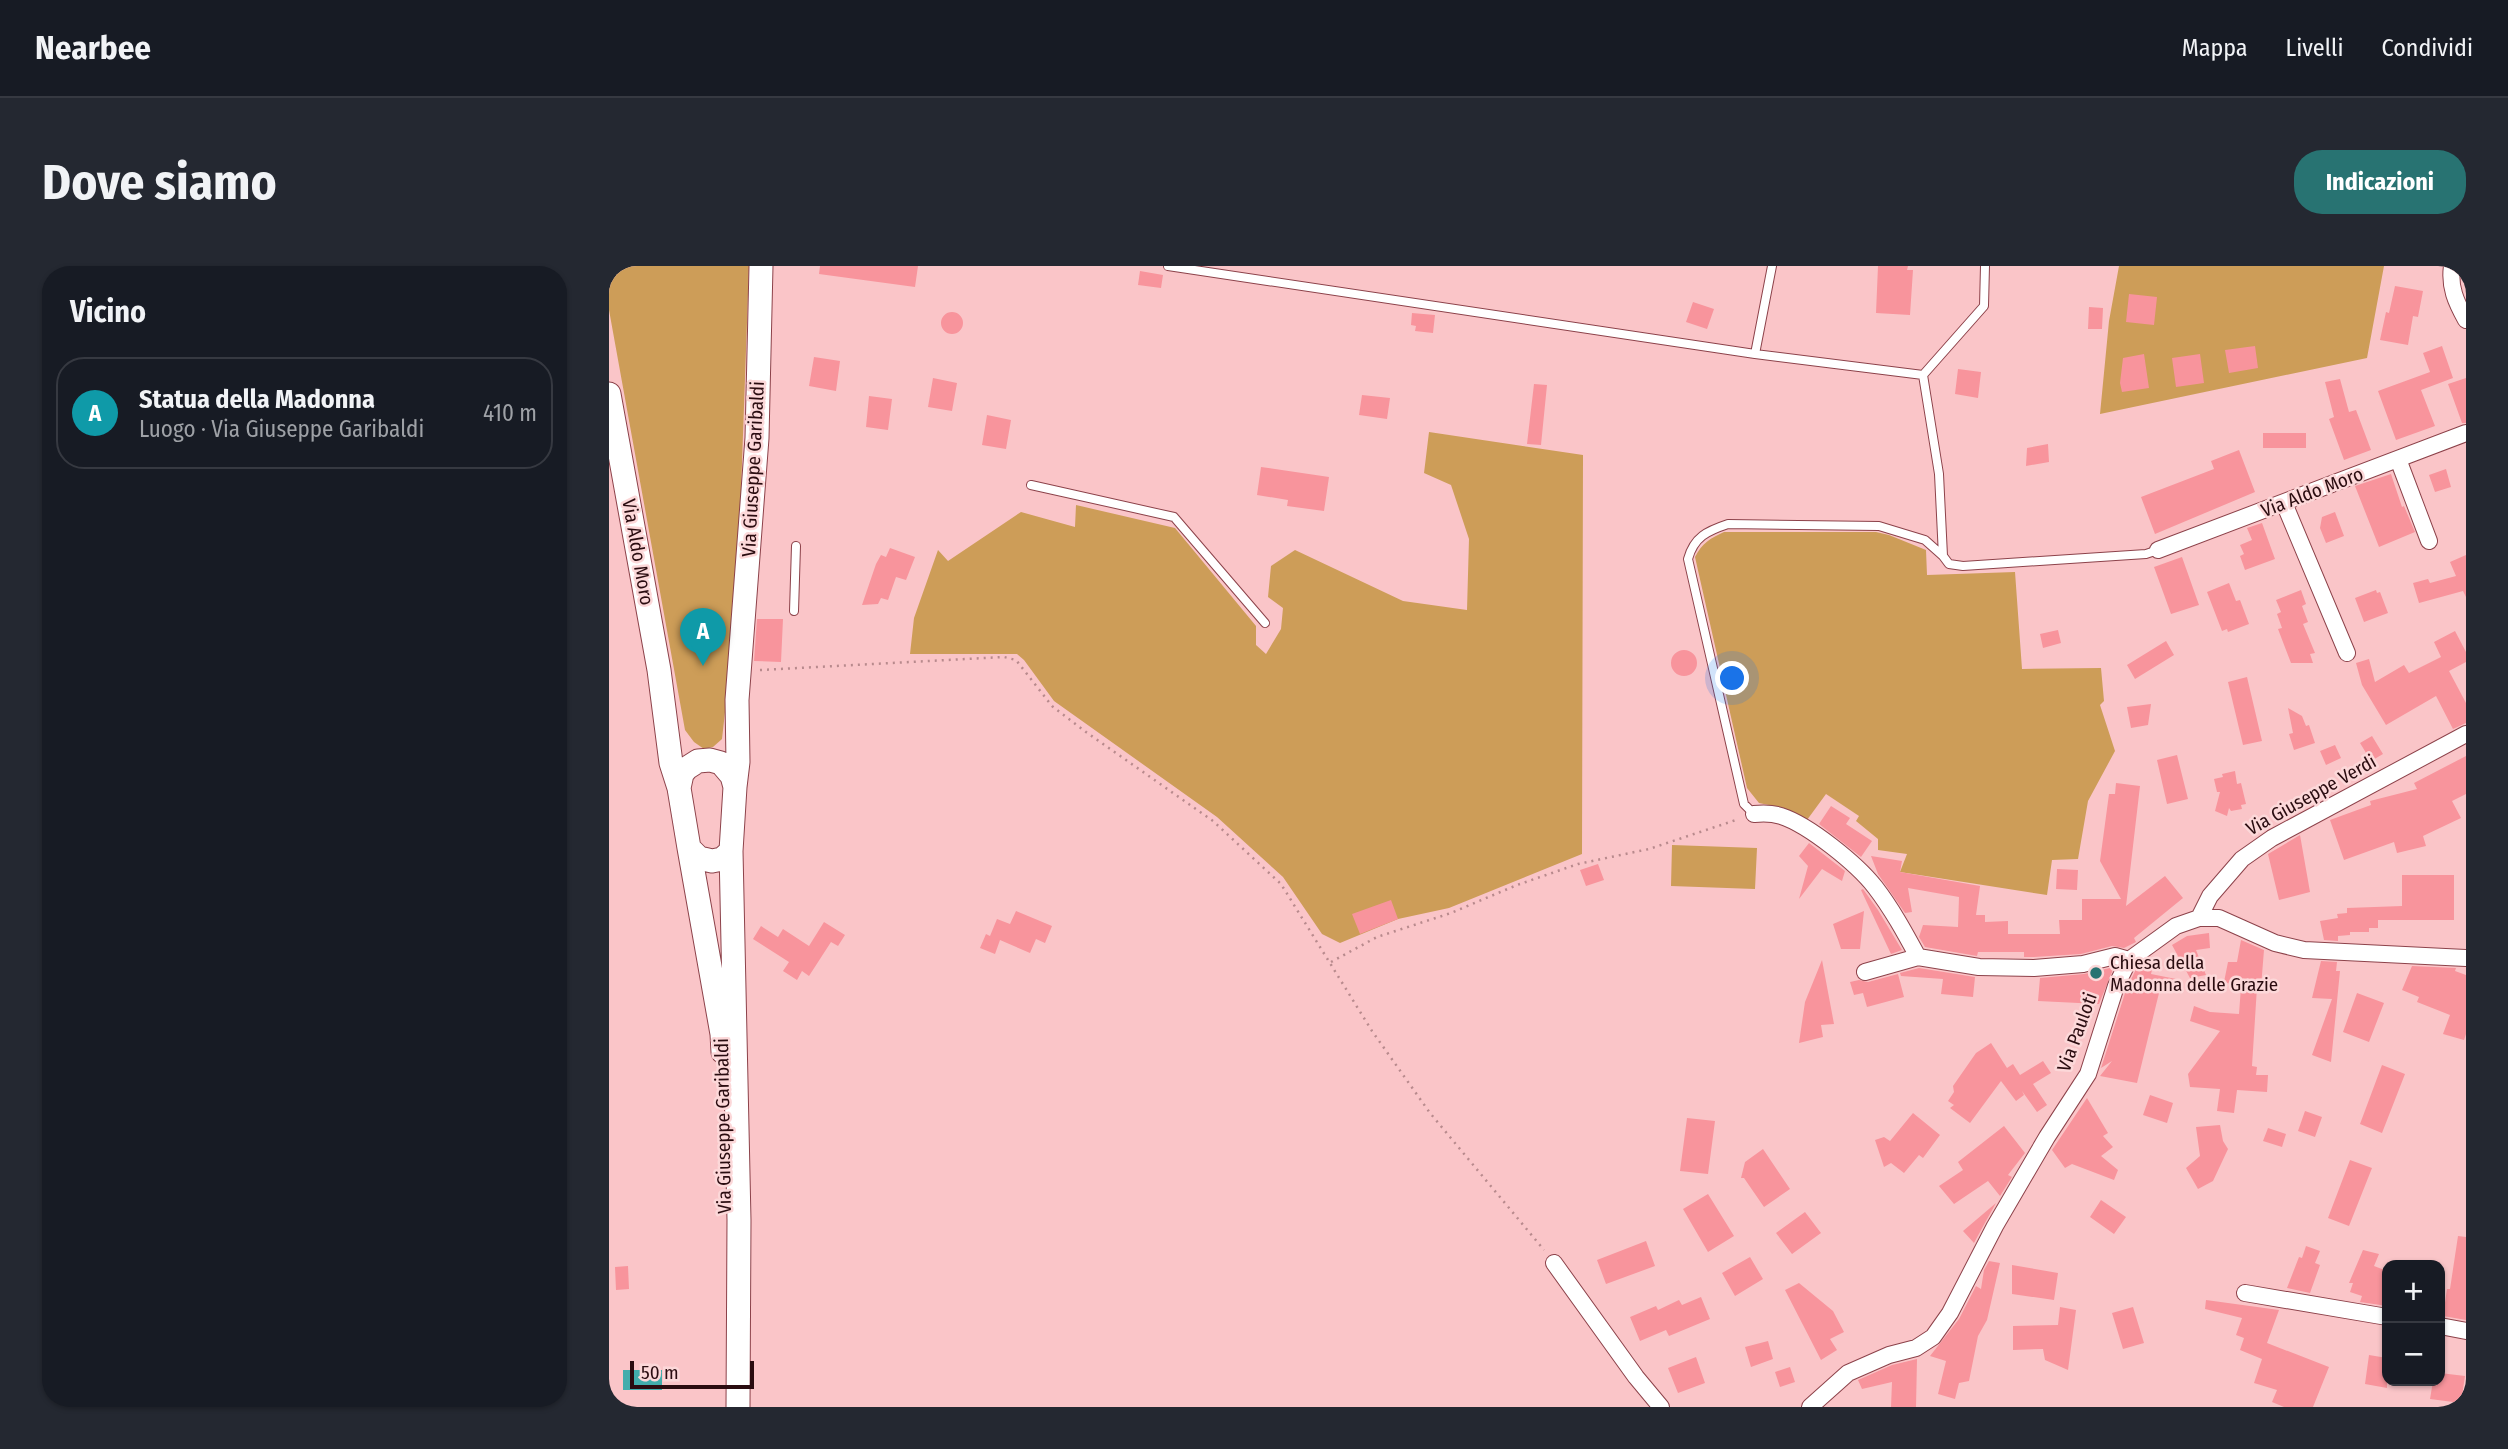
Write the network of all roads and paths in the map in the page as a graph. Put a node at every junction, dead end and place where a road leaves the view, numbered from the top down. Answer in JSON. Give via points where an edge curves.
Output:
{"nodes":[{"id":1,"x":761,"y":266,"type":"edge"},
{"id":2,"x":1168,"y":266,"type":"edge"},
{"id":3,"x":1772,"y":266,"type":"edge"},
{"id":4,"x":1985,"y":266,"type":"edge"},
{"id":5,"x":2452,"y":266,"type":"edge"},
{"id":6,"x":2466,"y":320,"type":"edge"},
{"id":7,"x":1755,"y":354,"type":"junction"},
{"id":8,"x":1923,"y":375,"type":"junction"},
{"id":9,"x":609,"y":394,"type":"edge"},
{"id":10,"x":2466,"y":433,"type":"edge"},
{"id":11,"x":2398,"y":459,"type":"junction"},
{"id":12,"x":1031,"y":485,"type":"dead end"},
{"id":13,"x":2284,"y":503,"type":"junction"},
{"id":14,"x":2429,"y":541,"type":"dead end"},
{"id":15,"x":796,"y":546,"type":"dead end"},
{"id":16,"x":2158,"y":550,"type":"joint"},
{"id":17,"x":1943,"y":556,"type":"junction"},
{"id":18,"x":794,"y":611,"type":"dead end"},
{"id":19,"x":1265,"y":623,"type":"dead end"},
{"id":20,"x":2347,"y":653,"type":"dead end"},
{"id":21,"x":659,"y":670,"type":"junction"},
{"id":22,"x":739,"y":672,"type":"junction"},
{"id":23,"x":2466,"y":734,"type":"edge"},
{"id":24,"x":707,"y":760,"type":"junction"},
{"id":25,"x":735,"y":787,"type":"junction"},
{"id":26,"x":679,"y":788,"type":"junction"},
{"id":27,"x":1754,"y":814,"type":"junction"},
{"id":28,"x":689,"y":848,"type":"junction"},
{"id":29,"x":731,"y":852,"type":"junction"},
{"id":30,"x":2199,"y":918,"type":"junction"},
{"id":31,"x":1918,"y":957,"type":"junction"},
{"id":32,"x":2466,"y":958,"type":"edge"},
{"id":33,"x":2129,"y":960,"type":"junction"},
{"id":34,"x":1331,"y":962,"type":"junction"},
{"id":35,"x":1865,"y":972,"type":"dead end"},
{"id":36,"x":1554,"y":1263,"type":"joint"},
{"id":37,"x":2245,"y":1293,"type":"dead end"},
{"id":38,"x":2382,"y":1316,"type":"edge"},
{"id":39,"x":2445,"y":1327,"type":"edge"},
{"id":40,"x":2466,"y":1331,"type":"edge"},
{"id":41,"x":735,"y":1407,"type":"edge"},
{"id":42,"x":1661,"y":1407,"type":"edge"},
{"id":43,"x":1810,"y":1407,"type":"edge"}],
"edges":[{"from":1,"to":22,"type":"main road","name":"Via Giuseppe Garibaldi","via":[[757,438]]},
{"from":2,"to":7,"type":"lane"},
{"from":3,"to":7,"type":"lane"},
{"from":4,"to":8,"type":"lane","via":[[1984,306]]},
{"from":5,"to":6,"type":"street","via":[[2450,282]]},
{"from":7,"to":8,"type":"lane"},
{"from":8,"to":17,"type":"lane","via":[[1940,474]]},
{"from":9,"to":21,"type":"main road","name":"Via Aldo Moro"},
{"from":10,"to":11,"type":"street","name":"Via Aldo Moro"},
{"from":11,"to":13,"type":"street","name":"Via Aldo Moro"},
{"from":11,"to":14,"type":"street"},
{"from":12,"to":19,"type":"lane","via":[[1174,517]]},
{"from":13,"to":16,"type":"street","name":"Via Aldo Moro"},
{"from":13,"to":20,"type":"street"},
{"from":15,"to":18,"type":"lane"},
{"from":16,"to":17,"type":"lane","via":[[1963,565],[1949,564]]},
{"from":17,"to":27,"type":"lane","via":[[1924,540],[1879,526],[1728,524],[1706,532],[1692,544],[1688,559],[1744,804]]},
{"from":21,"to":24,"type":"main road","via":[[679,736],[688,749]]},
{"from":21,"to":26,"type":"main road","name":"Via Giuseppe Garibaldi","via":[[671,763]]},
{"from":22,"to":24,"type":"main road","via":[[726,740]]},
{"from":22,"to":25,"type":"main road","name":"Via Giuseppe Garibaldi"},
{"from":22,"to":34,"type":"path","via":[[1004,657],[1016,660],[1052,706],[1213,821],[1281,884]]},
{"from":23,"to":30,"type":"street","name":"Via Giuseppe Verdi","via":[[2272,838],[2242,859],[2210,896]]},
{"from":24,"to":25,"type":"main road","via":[[727,768]]},
{"from":24,"to":26,"type":"main road","via":[[687,768]]},
{"from":25,"to":29,"type":"main road","name":"Via Giuseppe Garibaldi"},
{"from":26,"to":28,"type":"main road","name":"Via Giuseppe Garibaldi"},
{"from":27,"to":31,"type":"street","via":[[1782,816],[1859,868]]},
{"from":27,"to":34,"type":"path","via":[[1517,885],[1377,937]]},
{"from":28,"to":29,"type":"main road","via":[[699,858],[712,861]]},
{"from":28,"to":41,"type":"main road","name":"Via Giuseppe Garibaldi","via":[[722,1034],[724,1213]]},
{"from":29,"to":41,"type":"main road","name":"Via Giuseppe Garibaldi","via":[[739,1220]]},
{"from":30,"to":32,"type":"street","via":[[2219,918],[2275,943],[2304,950]]},
{"from":30,"to":33,"type":"street","name":"Via Pauloti","via":[[2176,926]]},
{"from":31,"to":33,"type":"street","via":[[1979,967],[2033,968],[2115,956]]},
{"from":31,"to":35,"type":"street"},
{"from":33,"to":43,"type":"street","name":"Via Pauloti","via":[[2108,1006],[2088,1074],[1933,1337],[1848,1373]]},
{"from":34,"to":36,"type":"path","via":[[1372,1031],[1430,1113]]},
{"from":36,"to":42,"type":"street"},
{"from":37,"to":38,"type":"street"},
{"from":39,"to":40,"type":"street"}]}
